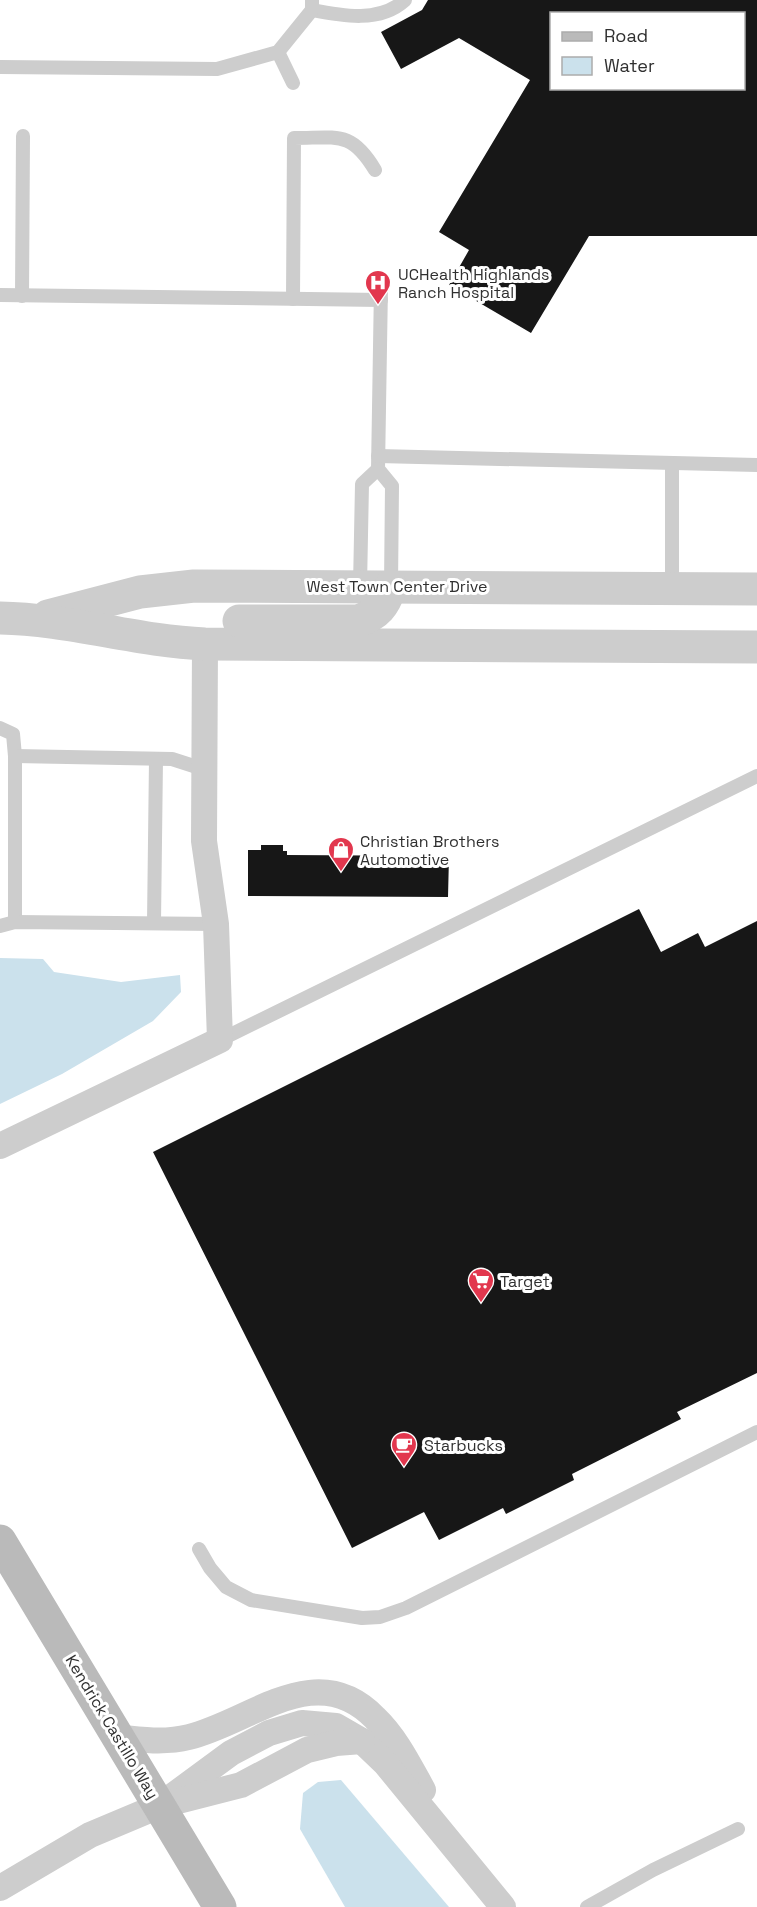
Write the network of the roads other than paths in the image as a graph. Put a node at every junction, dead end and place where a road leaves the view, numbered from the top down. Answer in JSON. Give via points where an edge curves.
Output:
{"nodes":[{"id":1,"x":405,"y":0,"type":"edge"},
{"id":2,"x":312,"y":5,"type":"edge"},
{"id":3,"x":278,"y":52,"type":"junction"},
{"id":4,"x":0,"y":67,"type":"edge"},
{"id":5,"x":293,"y":83,"type":"dead end"},
{"id":6,"x":23,"y":136,"type":"dead end"},
{"id":7,"x":375,"y":170,"type":"dead end"},
{"id":8,"x":0,"y":296,"type":"edge"},
{"id":9,"x":22,"y":296,"type":"junction"},
{"id":10,"x":293,"y":299,"type":"junction"},
{"id":11,"x":378,"y":462,"type":"junction"},
{"id":12,"x":672,"y":464,"type":"junction"},
{"id":13,"x":757,"y":465,"type":"edge"},
{"id":14,"x":375,"y":586,"type":"junction"},
{"id":15,"x":672,"y":589,"type":"junction"},
{"id":16,"x":757,"y":589,"type":"edge"},
{"id":17,"x":0,"y":618,"type":"edge"},
{"id":18,"x":40,"y":618,"type":"junction"},
{"id":19,"x":118,"y":634,"type":"junction"},
{"id":20,"x":204,"y":644,"type":"junction"},
{"id":21,"x":757,"y":647,"type":"edge"},
{"id":22,"x":0,"y":728,"type":"edge"},
{"id":23,"x":15,"y":756,"type":"junction"},
{"id":24,"x":156,"y":759,"type":"junction"},
{"id":25,"x":203,"y":769,"type":"junction"},
{"id":26,"x":757,"y":776,"type":"edge"},
{"id":27,"x":15,"y":922,"type":"junction"},
{"id":28,"x":154,"y":923,"type":"junction"},
{"id":29,"x":216,"y":924,"type":"junction"},
{"id":30,"x":0,"y":926,"type":"edge"},
{"id":31,"x":220,"y":1040,"type":"junction"},
{"id":32,"x":0,"y":1146,"type":"edge"},
{"id":33,"x":757,"y":1432,"type":"edge"},
{"id":34,"x":1,"y":1541,"type":"edge"},
{"id":35,"x":200,"y":1549,"type":"dead end"},
{"id":36,"x":116,"y":1737,"type":"junction"},
{"id":37,"x":362,"y":1741,"type":"junction"},
{"id":38,"x":159,"y":1806,"type":"junction"},
{"id":39,"x":738,"y":1829,"type":"dead end"},
{"id":40,"x":463,"y":1858,"type":"junction"},
{"id":41,"x":0,"y":1888,"type":"edge"},
{"id":42,"x":220,"y":1907,"type":"edge"},
{"id":43,"x":503,"y":1907,"type":"edge"},
{"id":44,"x":587,"y":1907,"type":"edge"}],
"edges":[{"from":1,"to":2,"type":"lane","via":[[396,9],[373,15],[342,16]]},
{"from":2,"to":3,"type":"lane"},
{"from":3,"to":4,"type":"lane","via":[[217,69]]},
{"from":3,"to":5,"type":"lane"},
{"from":6,"to":9,"type":"lane"},
{"from":7,"to":10,"type":"lane","via":[[363,149],[341,138],[294,138]]},
{"from":8,"to":9,"type":"lane"},
{"from":9,"to":10,"type":"lane"},
{"from":10,"to":11,"type":"lane","via":[[381,293]]},
{"from":11,"to":12,"type":"lane"},
{"from":11,"to":14,"type":"lane","via":[[392,486]]},
{"from":11,"to":14,"type":"lane","via":[[362,484]]},
{"from":12,"to":13,"type":"lane"},
{"from":12,"to":15,"type":"lane"},
{"from":14,"to":15,"type":"street","name":"West Town Center Drive"},
{"from":14,"to":18,"type":"street","name":"West Town Center Drive","via":[[194,586],[151,590]]},
{"from":14,"to":19,"type":"street","via":[[384,604],[374,616],[358,621],[225,621]]},
{"from":15,"to":16,"type":"street","name":"West Town Center Drive"},
{"from":17,"to":18,"type":"street","name":"West Town Center Drive"},
{"from":18,"to":19,"type":"street","name":"West Town Center Drive"},
{"from":19,"to":20,"type":"street","name":"West Town Center Drive"},
{"from":20,"to":21,"type":"street","name":"West Town Center Drive"},
{"from":20,"to":25,"type":"street"},
{"from":22,"to":23,"type":"lane","via":[[13,734]]},
{"from":23,"to":24,"type":"lane"},
{"from":23,"to":27,"type":"lane"},
{"from":24,"to":25,"type":"lane","via":[[172,759]]},
{"from":24,"to":28,"type":"lane"},
{"from":25,"to":29,"type":"street","via":[[205,854]]},
{"from":26,"to":31,"type":"lane"},
{"from":27,"to":28,"type":"lane"},
{"from":27,"to":30,"type":"lane"},
{"from":28,"to":29,"type":"lane"},
{"from":29,"to":31,"type":"street"},
{"from":31,"to":32,"type":"street"},
{"from":33,"to":35,"type":"lane","via":[[406,1608],[380,1617],[346,1617],[244,1598],[220,1580]]},
{"from":34,"to":36,"type":"main road","name":"Kendrick Castillo Way"},
{"from":36,"to":38,"type":"main road","name":"Kendrick Castillo Way"},
{"from":36,"to":40,"type":"street","via":[[147,1741],[181,1739],[215,1729],[286,1696],[332,1693],[362,1706],[384,1728]]},
{"from":37,"to":38,"type":"street","via":[[308,1750],[241,1785]]},
{"from":37,"to":38,"type":"street","via":[[336,1726],[288,1726],[231,1753]]},
{"from":37,"to":40,"type":"street","via":[[385,1763]]},
{"from":38,"to":41,"type":"street","via":[[90,1835]]},
{"from":38,"to":42,"type":"main road","name":"Kendrick Castillo Way"},
{"from":39,"to":44,"type":"lane"},
{"from":40,"to":43,"type":"street"}]}
